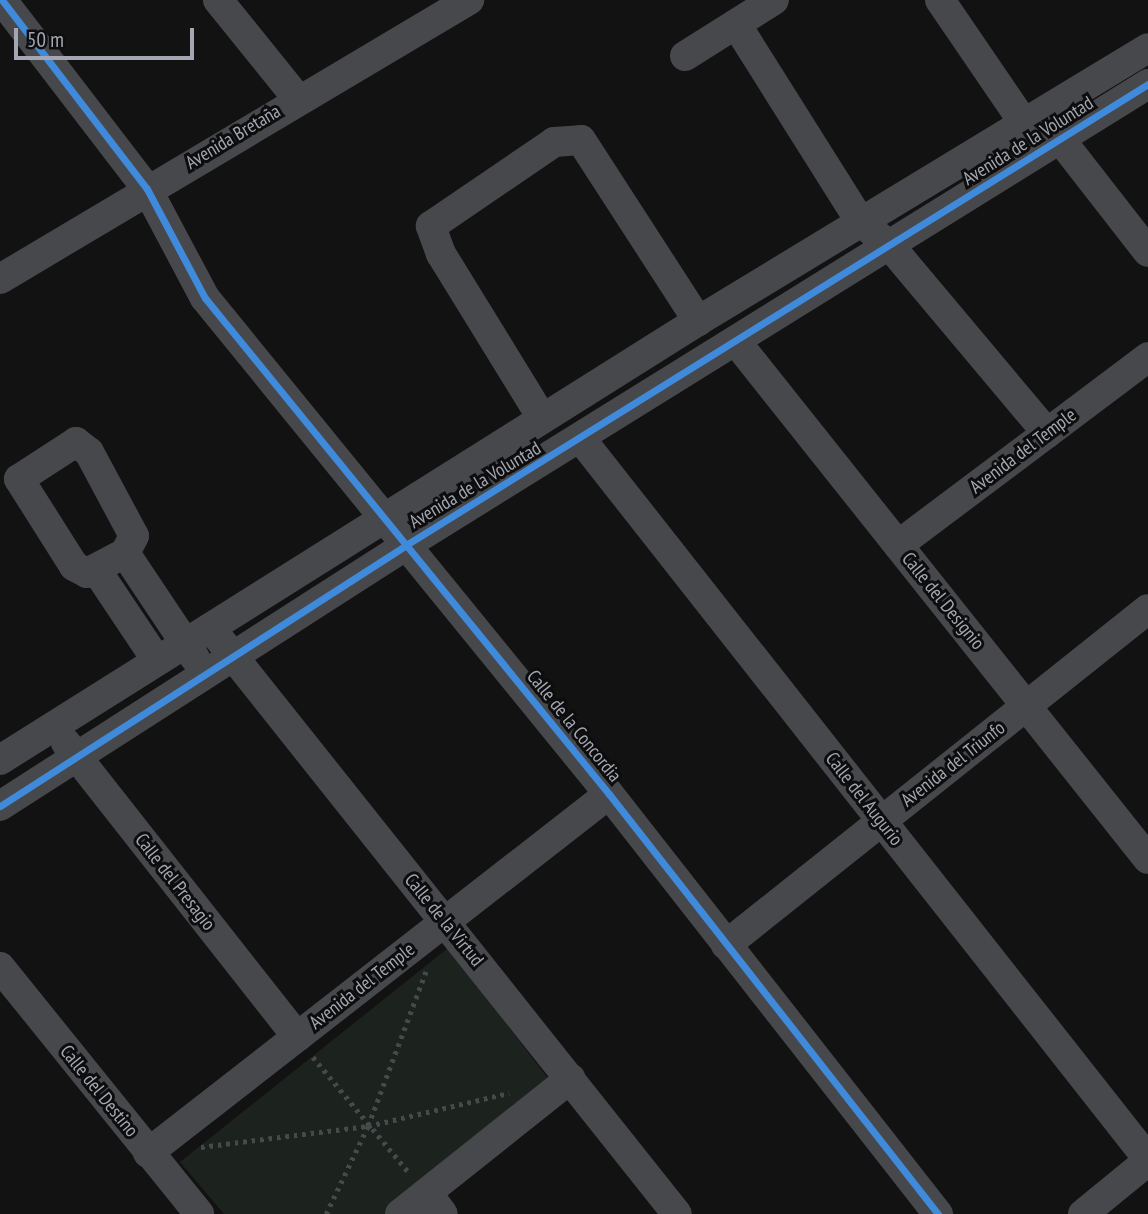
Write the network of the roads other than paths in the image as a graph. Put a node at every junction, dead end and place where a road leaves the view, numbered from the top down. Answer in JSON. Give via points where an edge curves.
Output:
{"nodes":[{"id":1,"x":2,"y":0,"type":"edge"},
{"id":2,"x":218,"y":0,"type":"edge"},
{"id":3,"x":469,"y":0,"type":"edge"},
{"id":4,"x":774,"y":0,"type":"edge"},
{"id":5,"x":940,"y":0,"type":"edge"},
{"id":6,"x":433,"y":10,"type":"edge"},
{"id":7,"x":736,"y":24,"type":"junction"},
{"id":8,"x":1148,"y":48,"type":"edge"},
{"id":9,"x":685,"y":56,"type":"dead end"},
{"id":10,"x":1148,"y":84,"type":"edge"},
{"id":11,"x":297,"y":98,"type":"junction"},
{"id":12,"x":1024,"y":123,"type":"junction"},
{"id":13,"x":1060,"y":139,"type":"junction"},
{"id":14,"x":148,"y":189,"type":"junction"},
{"id":15,"x":860,"y":220,"type":"junction"},
{"id":16,"x":891,"y":247,"type":"junction"},
{"id":17,"x":1148,"y":252,"type":"edge"},
{"id":18,"x":0,"y":279,"type":"edge"},
{"id":19,"x":698,"y":321,"type":"junction"},
{"id":20,"x":738,"y":344,"type":"junction"},
{"id":21,"x":1148,"y":357,"type":"edge"},
{"id":22,"x":542,"y":418,"type":"junction"},
{"id":23,"x":1047,"y":433,"type":"junction"},
{"id":24,"x":580,"y":439,"type":"junction"},
{"id":25,"x":10,"y":485,"type":"edge"},
{"id":26,"x":382,"y":517,"type":"junction"},
{"id":27,"x":405,"y":545,"type":"junction"},
{"id":28,"x":898,"y":545,"type":"junction"},
{"id":29,"x":125,"y":553,"type":"junction"},
{"id":30,"x":97,"y":571,"type":"junction"},
{"id":31,"x":156,"y":605,"type":"junction"},
{"id":32,"x":1148,"y":609,"type":"edge"},
{"id":33,"x":131,"y":622,"type":"junction"},
{"id":34,"x":210,"y":627,"type":"junction"},
{"id":35,"x":183,"y":643,"type":"junction"},
{"id":36,"x":233,"y":656,"type":"junction"},
{"id":37,"x":156,"y":659,"type":"junction"},
{"id":38,"x":206,"y":674,"type":"junction"},
{"id":39,"x":1026,"y":706,"type":"junction"},
{"id":40,"x":54,"y":727,"type":"junction"},
{"id":41,"x":76,"y":758,"type":"junction"},
{"id":42,"x":0,"y":760,"type":"edge"},
{"id":43,"x":609,"y":794,"type":"junction"},
{"id":44,"x":0,"y":806,"type":"edge"},
{"id":45,"x":882,"y":821,"type":"junction"},
{"id":46,"x":1148,"y":859,"type":"edge"},
{"id":47,"x":445,"y":921,"type":"junction"},
{"id":48,"x":726,"y":945,"type":"junction"},
{"id":49,"x":0,"y":967,"type":"edge"},
{"id":50,"x":297,"y":1037,"type":"junction"},
{"id":51,"x":571,"y":1078,"type":"junction"},
{"id":52,"x":148,"y":1153,"type":"junction"},
{"id":53,"x":1148,"y":1160,"type":"edge"},
{"id":54,"x":435,"y":1203,"type":"edge"},
{"id":55,"x":199,"y":1214,"type":"edge"},
{"id":56,"x":400,"y":1214,"type":"edge"},
{"id":57,"x":677,"y":1214,"type":"edge"},
{"id":58,"x":938,"y":1214,"type":"edge"},
{"id":59,"x":1083,"y":1214,"type":"edge"}],
"edges":[{"from":1,"to":14,"type":"street","name":"Calle de la Concordia"},
{"from":2,"to":11,"type":"street"},
{"from":3,"to":6,"type":"street","name":"Avenida Bretaña"},
{"from":4,"to":7,"type":"street"},
{"from":5,"to":12,"type":"street"},
{"from":6,"to":11,"type":"street","name":"Avenida Bretaña"},
{"from":7,"to":9,"type":"street"},
{"from":7,"to":15,"type":"street"},
{"from":8,"to":12,"type":"street","name":"Avenida de la Voluntad"},
{"from":10,"to":13,"type":"street","name":"Avenida de la Voluntad"},
{"from":11,"to":14,"type":"street","name":"Avenida Bretaña"},
{"from":12,"to":13,"type":"street"},
{"from":12,"to":15,"type":"street","name":"Avenida de la Voluntad"},
{"from":13,"to":16,"type":"street","name":"Avenida de la Voluntad"},
{"from":13,"to":17,"type":"street"},
{"from":14,"to":18,"type":"street","name":"Avenida Bretaña"},
{"from":14,"to":26,"type":"street","name":"Calle de la Concordia","via":[[205,298]]},
{"from":15,"to":16,"type":"street"},
{"from":15,"to":19,"type":"street","name":"Avenida de la Voluntad"},
{"from":16,"to":20,"type":"street","name":"Avenida de la Voluntad"},
{"from":16,"to":23,"type":"street"},
{"from":19,"to":22,"type":"street","name":"Avenida de la Voluntad"},
{"from":19,"to":22,"type":"street","via":[[581,140],[554,142],[431,226],[441,254]]},
{"from":20,"to":24,"type":"street","name":"Avenida de la Voluntad"},
{"from":20,"to":28,"type":"street","name":"Calle del Designio"},
{"from":21,"to":23,"type":"street","name":"Avenida del Temple"},
{"from":22,"to":26,"type":"street","name":"Avenida de la Voluntad"},
{"from":23,"to":28,"type":"street","name":"Avenida del Temple"},
{"from":24,"to":27,"type":"street","name":"Avenida de la Voluntad"},
{"from":24,"to":45,"type":"street","name":"Calle del Augurio"},
{"from":25,"to":29,"type":"street","via":[[60,447],[82,444],[132,526]]},
{"from":25,"to":30,"type":"street","via":[[74,566]]},
{"from":26,"to":27,"type":"street","name":"Calle de la Concordia"},
{"from":26,"to":34,"type":"street","name":"Avenida de la Voluntad"},
{"from":27,"to":36,"type":"street","name":"Avenida de la Voluntad"},
{"from":27,"to":43,"type":"street","name":"Calle de la Concordia"},
{"from":28,"to":39,"type":"street","name":"Calle del Designio"},
{"from":29,"to":30,"type":"street"},
{"from":29,"to":31,"type":"street"},
{"from":30,"to":33,"type":"street"},
{"from":31,"to":33,"type":"street"},
{"from":31,"to":35,"type":"street"},
{"from":32,"to":39,"type":"street","name":"Avenida del Triunfo"},
{"from":33,"to":37,"type":"street"},
{"from":34,"to":35,"type":"street","name":"Avenida de la Voluntad"},
{"from":34,"to":36,"type":"street","name":"Calle de la Virtud"},
{"from":35,"to":37,"type":"street","name":"Avenida de la Voluntad"},
{"from":35,"to":38,"type":"street"},
{"from":36,"to":38,"type":"street","name":"Avenida de la Voluntad"},
{"from":36,"to":47,"type":"street","name":"Calle de la Virtud"},
{"from":37,"to":40,"type":"street","name":"Avenida de la Voluntad"},
{"from":38,"to":41,"type":"street","name":"Avenida de la Voluntad"},
{"from":39,"to":45,"type":"street","name":"Avenida del Triunfo"},
{"from":39,"to":46,"type":"street","name":"Calle del Designio"},
{"from":40,"to":41,"type":"street","name":"Calle del Presagio"},
{"from":40,"to":42,"type":"street","name":"Avenida de la Voluntad"},
{"from":41,"to":44,"type":"street","name":"Avenida de la Voluntad"},
{"from":41,"to":50,"type":"street","name":"Calle del Presagio"},
{"from":43,"to":47,"type":"street","name":"Avenida del Temple"},
{"from":43,"to":48,"type":"street","name":"Calle de la Concordia"},
{"from":45,"to":48,"type":"street","name":"Avenida del Triunfo"},
{"from":45,"to":53,"type":"street","name":"Calle del Augurio"},
{"from":47,"to":50,"type":"street","name":"Avenida del Temple"},
{"from":47,"to":51,"type":"street","name":"Calle de la Virtud"},
{"from":48,"to":58,"type":"street","name":"Calle de la Concordia"},
{"from":49,"to":52,"type":"street","name":"Calle del Destino"},
{"from":50,"to":52,"type":"street","name":"Avenida del Temple"},
{"from":51,"to":54,"type":"street"},
{"from":51,"to":57,"type":"street","name":"Calle de la Virtud"},
{"from":52,"to":55,"type":"street","name":"Calle del Destino"},
{"from":53,"to":59,"type":"street"},
{"from":54,"to":56,"type":"street"}]}
